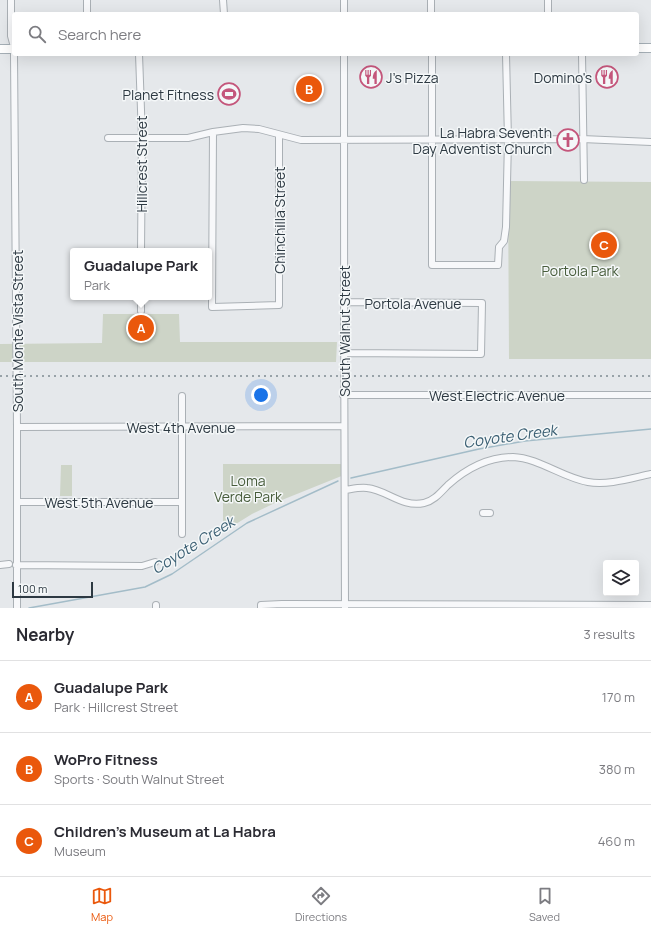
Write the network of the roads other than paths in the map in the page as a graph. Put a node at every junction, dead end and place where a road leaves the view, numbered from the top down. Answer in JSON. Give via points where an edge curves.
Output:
{"nodes":[{"id":1,"x":11,"y":0,"type":"edge"},
{"id":2,"x":87,"y":0,"type":"edge"},
{"id":3,"x":223,"y":0,"type":"edge"},
{"id":4,"x":344,"y":0,"type":"edge"},
{"id":5,"x":431,"y":0,"type":"edge"},
{"id":6,"x":548,"y":0,"type":"edge"},
{"id":7,"x":87,"y":12,"type":"edge"},
{"id":8,"x":224,"y":12,"type":"edge"},
{"id":9,"x":344,"y":12,"type":"edge"},
{"id":10,"x":431,"y":12,"type":"edge"},
{"id":11,"x":548,"y":12,"type":"edge"},
{"id":12,"x":12,"y":40,"type":"edge"},
{"id":13,"x":12,"y":48,"type":"edge"},
{"id":14,"x":639,"y":48,"type":"edge"},
{"id":15,"x":651,"y":48,"type":"edge"},
{"id":16,"x":0,"y":49,"type":"edge"},
{"id":17,"x":14,"y":56,"type":"edge"},
{"id":18,"x":139,"y":56,"type":"edge"},
{"id":19,"x":344,"y":56,"type":"edge"},
{"id":20,"x":432,"y":56,"type":"edge"},
{"id":21,"x":506,"y":56,"type":"edge"},
{"id":22,"x":582,"y":56,"type":"edge"},
{"id":23,"x":213,"y":132,"type":"junction"},
{"id":24,"x":279,"y":135,"type":"junction"},
{"id":25,"x":108,"y":138,"type":"dead end"},
{"id":26,"x":142,"y":138,"type":"junction"},
{"id":27,"x":344,"y":140,"type":"junction"},
{"id":28,"x":432,"y":140,"type":"junction"},
{"id":29,"x":508,"y":140,"type":"junction"},
{"id":30,"x":582,"y":140,"type":"junction"},
{"id":31,"x":651,"y":142,"type":"edge"},
{"id":32,"x":584,"y":180,"type":"dead end"},
{"id":33,"x":141,"y":248,"type":"edge"},
{"id":34,"x":141,"y":300,"type":"edge"},
{"id":35,"x":344,"y":302,"type":"junction"},
{"id":36,"x":141,"y":311,"type":"dead end"},
{"id":37,"x":343,"y":353,"type":"junction"},
{"id":38,"x":343,"y":395,"type":"junction"},
{"id":39,"x":651,"y":395,"type":"edge"},
{"id":40,"x":182,"y":396,"type":"dead end"},
{"id":41,"x":344,"y":426,"type":"junction"},
{"id":42,"x":18,"y":427,"type":"junction"},
{"id":43,"x":182,"y":427,"type":"junction"},
{"id":44,"x":651,"y":474,"type":"edge"},
{"id":45,"x":345,"y":490,"type":"junction"},
{"id":46,"x":17,"y":502,"type":"junction"},
{"id":47,"x":182,"y":502,"type":"junction"},
{"id":48,"x":483,"y":513,"type":"dead end"},
{"id":49,"x":490,"y":513,"type":"dead end"},
{"id":50,"x":182,"y":534,"type":"dead end"},
{"id":51,"x":156,"y":562,"type":"dead end"},
{"id":52,"x":8,"y":564,"type":"dead end"},
{"id":53,"x":0,"y":565,"type":"edge"},
{"id":54,"x":16,"y":565,"type":"junction"},
{"id":55,"x":651,"y":605,"type":"edge"},
{"id":56,"x":345,"y":606,"type":"edge"},
{"id":57,"x":17,"y":608,"type":"edge"},
{"id":58,"x":261,"y":608,"type":"edge"}],
"edges":[{"from":1,"to":12,"type":"street"},
{"from":2,"to":7,"type":"street"},
{"from":3,"to":8,"type":"street"},
{"from":4,"to":9,"type":"street"},
{"from":5,"to":10,"type":"street"},
{"from":6,"to":11,"type":"street"},
{"from":13,"to":16,"type":"main road"},
{"from":14,"to":15,"type":"main road"},
{"from":17,"to":42,"type":"street","name":"South Monte Vista Street"},
{"from":18,"to":26,"type":"street","name":"Hillcrest Street"},
{"from":19,"to":27,"type":"street","name":"South Walnut Street"},
{"from":20,"to":28,"type":"street"},
{"from":21,"to":29,"type":"street"},
{"from":22,"to":30,"type":"street"},
{"from":23,"to":24,"type":"street","via":[[243,128],[259,129]]},
{"from":23,"to":24,"type":"street","name":"Chinchilla Street","via":[[212,307],[279,305]]},
{"from":23,"to":26,"type":"street","via":[[188,138]]},
{"from":24,"to":27,"type":"street","via":[[301,140]]},
{"from":25,"to":26,"type":"street"},
{"from":26,"to":33,"type":"street","name":"Hillcrest Street"},
{"from":27,"to":28,"type":"street"},
{"from":27,"to":35,"type":"street","name":"South Walnut Street"},
{"from":28,"to":29,"type":"street"},
{"from":28,"to":29,"type":"street","via":[[432,265],[498,265],[499,247],[504,241],[506,227]]},
{"from":29,"to":30,"type":"street"},
{"from":30,"to":31,"type":"street"},
{"from":30,"to":32,"type":"street"},
{"from":34,"to":36,"type":"street"},
{"from":35,"to":37,"type":"street","name":"South Walnut Street"},
{"from":35,"to":37,"type":"street","name":"Portola Avenue","via":[[482,303],[481,354]]},
{"from":37,"to":38,"type":"street","name":"South Walnut Street"},
{"from":38,"to":39,"type":"street","name":"West Electric Avenue"},
{"from":38,"to":41,"type":"street","name":"South Walnut Street"},
{"from":40,"to":43,"type":"street"},
{"from":41,"to":43,"type":"street","name":"West 4th Avenue"},
{"from":41,"to":45,"type":"street","name":"South Walnut Street"},
{"from":42,"to":43,"type":"street","name":"West 4th Avenue"},
{"from":42,"to":46,"type":"street","name":"South Monte Vista Street"},
{"from":43,"to":47,"type":"street"},
{"from":44,"to":45,"type":"street","via":[[615,481],[588,482],[515,457],[500,458],[475,466],[462,473],[432,501],[424,503],[404,502],[367,488]]},
{"from":45,"to":56,"type":"street","name":"South Walnut Street"},
{"from":46,"to":47,"type":"street","name":"West 5th Avenue"},
{"from":46,"to":54,"type":"street","name":"South Monte Vista Street"},
{"from":47,"to":50,"type":"street"},
{"from":48,"to":49,"type":"street"},
{"from":51,"to":54,"type":"street","via":[[142,566]]},
{"from":52,"to":53,"type":"street"},
{"from":54,"to":57,"type":"street","name":"South Monte Vista Street"},
{"from":55,"to":56,"type":"street"},
{"from":56,"to":58,"type":"street","via":[[261,604]]}]}
